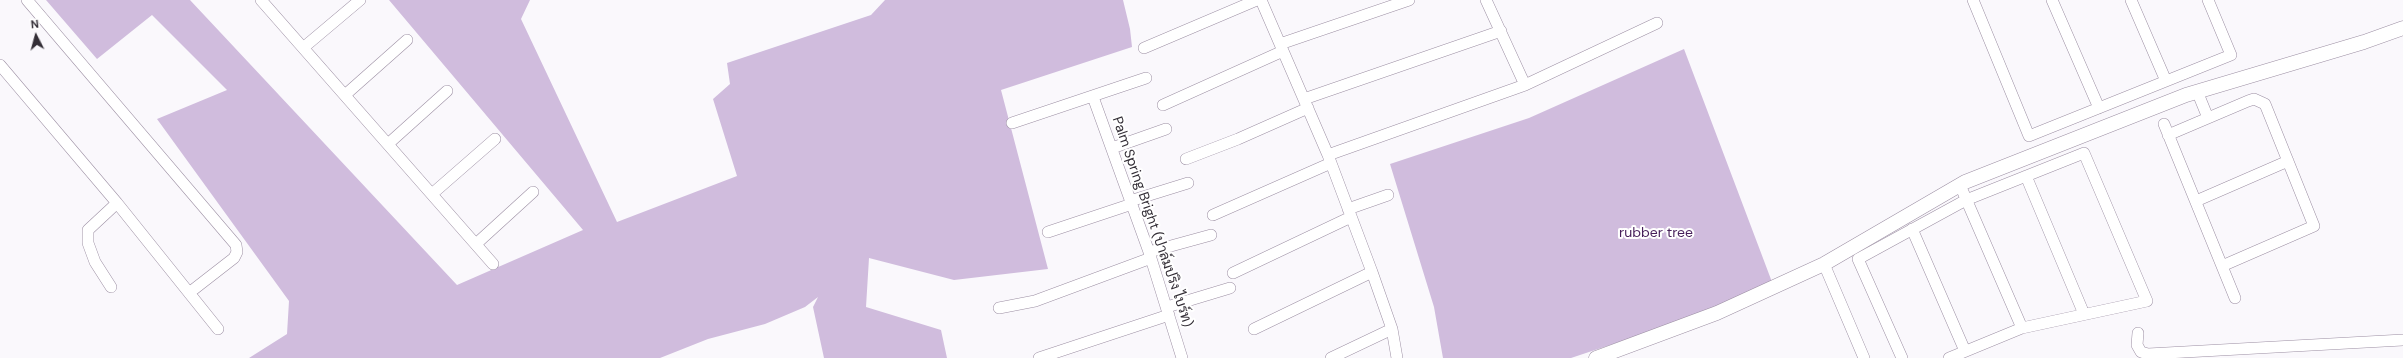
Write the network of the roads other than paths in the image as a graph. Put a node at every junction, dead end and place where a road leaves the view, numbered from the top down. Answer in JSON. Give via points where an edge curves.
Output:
{"nodes":[{"id":1,"x":27,"y":0,"type":"edge"},
{"id":2,"x":262,"y":0,"type":"edge"},
{"id":3,"x":360,"y":0,"type":"edge"},
{"id":4,"x":1257,"y":0,"type":"edge"},
{"id":5,"x":1261,"y":0,"type":"edge"},
{"id":6,"x":1408,"y":0,"type":"edge"},
{"id":7,"x":1486,"y":0,"type":"edge"},
{"id":8,"x":1974,"y":0,"type":"edge"},
{"id":9,"x":2052,"y":0,"type":"edge"},
{"id":10,"x":2131,"y":0,"type":"edge"},
{"id":11,"x":2208,"y":0,"type":"edge"},
{"id":12,"x":1657,"y":23,"type":"dead end"},
{"id":13,"x":2403,"y":28,"type":"edge"},
{"id":14,"x":1501,"y":32,"type":"junction"},
{"id":15,"x":407,"y":40,"type":"dead end"},
{"id":16,"x":304,"y":48,"type":"junction"},
{"id":17,"x":1144,"y":48,"type":"dead end"},
{"id":18,"x":1281,"y":48,"type":"junction"},
{"id":19,"x":0,"y":65,"type":"edge"},
{"id":20,"x":1146,"y":78,"type":"dead end"},
{"id":21,"x":2166,"y":81,"type":"junction"},
{"id":22,"x":1525,"y":85,"type":"junction"},
{"id":23,"x":447,"y":91,"type":"dead end"},
{"id":24,"x":2197,"y":91,"type":"junction"},
{"id":25,"x":345,"y":95,"type":"junction"},
{"id":26,"x":1093,"y":97,"type":"junction"},
{"id":27,"x":1306,"y":104,"type":"junction"},
{"id":28,"x":1163,"y":105,"type":"dead end"},
{"id":29,"x":2098,"y":108,"type":"junction"},
{"id":30,"x":2208,"y":118,"type":"junction"},
{"id":31,"x":1012,"y":123,"type":"dead end"},
{"id":32,"x":1166,"y":129,"type":"dead end"},
{"id":33,"x":495,"y":140,"type":"dead end"},
{"id":34,"x":388,"y":144,"type":"junction"},
{"id":35,"x":1112,"y":148,"type":"junction"},
{"id":36,"x":1186,"y":159,"type":"dead end"},
{"id":37,"x":1329,"y":159,"type":"junction"},
{"id":38,"x":2288,"y":161,"type":"junction"},
{"id":39,"x":2026,"y":176,"type":"junction"},
{"id":40,"x":1188,"y":183,"type":"dead end"},
{"id":41,"x":1960,"y":185,"type":"junction"},
{"id":42,"x":533,"y":192,"type":"dead end"},
{"id":43,"x":432,"y":194,"type":"junction"},
{"id":44,"x":1388,"y":195,"type":"dead end"},
{"id":45,"x":1966,"y":200,"type":"junction"},
{"id":46,"x":2196,"y":201,"type":"junction"},
{"id":47,"x":1131,"y":202,"type":"junction"},
{"id":48,"x":117,"y":203,"type":"junction"},
{"id":49,"x":1350,"y":213,"type":"junction"},
{"id":50,"x":1213,"y":216,"type":"dead end"},
{"id":51,"x":1912,"y":229,"type":"junction"},
{"id":52,"x":1048,"y":232,"type":"dead end"},
{"id":53,"x":1211,"y":235,"type":"dead end"},
{"id":54,"x":476,"y":244,"type":"junction"},
{"id":55,"x":1150,"y":255,"type":"junction"},
{"id":56,"x":493,"y":264,"type":"dead end"},
{"id":57,"x":1824,"y":264,"type":"junction"},
{"id":58,"x":2222,"y":266,"type":"junction"},
{"id":59,"x":1372,"y":272,"type":"junction"},
{"id":60,"x":1233,"y":273,"type":"dead end"},
{"id":61,"x":111,"y":287,"type":"dead end"},
{"id":62,"x":1230,"y":288,"type":"dead end"},
{"id":63,"x":189,"y":293,"type":"junction"},
{"id":64,"x":2235,"y":298,"type":"dead end"},
{"id":65,"x":999,"y":308,"type":"dead end"},
{"id":66,"x":1168,"y":311,"type":"junction"},
{"id":67,"x":2084,"y":314,"type":"junction"},
{"id":68,"x":2022,"y":328,"type":"junction"},
{"id":69,"x":218,"y":329,"type":"dead end"},
{"id":70,"x":1254,"y":329,"type":"dead end"},
{"id":71,"x":1392,"y":329,"type":"junction"},
{"id":72,"x":2138,"y":333,"type":"dead end"},
{"id":73,"x":2403,"y":340,"type":"edge"},
{"id":74,"x":1965,"y":351,"type":"junction"},
{"id":75,"x":1039,"y":358,"type":"edge"},
{"id":76,"x":1182,"y":358,"type":"edge"},
{"id":77,"x":1331,"y":358,"type":"edge"},
{"id":78,"x":1397,"y":358,"type":"edge"},
{"id":79,"x":1596,"y":358,"type":"edge"},
{"id":80,"x":1864,"y":358,"type":"edge"},
{"id":81,"x":1902,"y":358,"type":"edge"},
{"id":82,"x":1949,"y":358,"type":"edge"}],
"edges":[{"from":1,"to":63,"type":"street","via":[[236,245],[237,252],[234,258]]},
{"from":2,"to":16,"type":"street"},
{"from":3,"to":16,"type":"street"},
{"from":4,"to":17,"type":"street"},
{"from":5,"to":18,"type":"street"},
{"from":6,"to":18,"type":"street"},
{"from":7,"to":14,"type":"street"},
{"from":8,"to":29,"type":"street","via":[[2029,136]]},
{"from":9,"to":29,"type":"street"},
{"from":10,"to":21,"type":"street"},
{"from":11,"to":21,"type":"street","via":[[2231,55]]},
{"from":12,"to":22,"type":"street"},
{"from":13,"to":24,"type":"street"},
{"from":14,"to":22,"type":"street"},
{"from":14,"to":27,"type":"street"},
{"from":15,"to":25,"type":"street"},
{"from":16,"to":25,"type":"street"},
{"from":18,"to":27,"type":"street"},
{"from":18,"to":28,"type":"street"},
{"from":19,"to":48,"type":"street"},
{"from":20,"to":26,"type":"street"},
{"from":21,"to":29,"type":"street"},
{"from":22,"to":37,"type":"street"},
{"from":23,"to":34,"type":"street"},
{"from":24,"to":30,"type":"street"},
{"from":24,"to":41,"type":"street"},
{"from":25,"to":34,"type":"street"},
{"from":26,"to":31,"type":"street"},
{"from":26,"to":35,"type":"street","name":"Palm Spring Bright (ปาล์มปริง ไบร์ท)"},
{"from":27,"to":36,"type":"street","via":[[1238,139]]},
{"from":27,"to":37,"type":"street"},
{"from":30,"to":38,"type":"street","via":[[2248,101],[2260,100],[2265,104]]},
{"from":30,"to":46,"type":"street","via":[[2166,129]]},
{"from":32,"to":35,"type":"street"},
{"from":33,"to":43,"type":"street"},
{"from":34,"to":43,"type":"street"},
{"from":35,"to":47,"type":"street","name":"Palm Spring Bright (ปาล์มปริง ไบร์ท)"},
{"from":37,"to":49,"type":"street"},
{"from":37,"to":50,"type":"street"},
{"from":38,"to":46,"type":"street"},
{"from":38,"to":58,"type":"street","via":[[2314,226]]},
{"from":39,"to":45,"type":"street"},
{"from":39,"to":67,"type":"street"},
{"from":39,"to":67,"type":"street","via":[[2084,152],[2147,301]]},
{"from":40,"to":47,"type":"street"},
{"from":41,"to":45,"type":"street"},
{"from":41,"to":57,"type":"street"},
{"from":42,"to":54,"type":"street"},
{"from":43,"to":54,"type":"street"},
{"from":44,"to":49,"type":"street"},
{"from":45,"to":51,"type":"street"},
{"from":45,"to":68,"type":"street"},
{"from":46,"to":58,"type":"street"},
{"from":47,"to":52,"type":"street"},
{"from":47,"to":55,"type":"street","name":"Palm Spring Bright (ปาล์มปริง ไบร์ท)"},
{"from":48,"to":61,"type":"street","via":[[88,230],[88,243],[95,262]]},
{"from":48,"to":63,"type":"street"},
{"from":49,"to":59,"type":"street"},
{"from":49,"to":60,"type":"street"},
{"from":51,"to":74,"type":"street"},
{"from":51,"to":81,"type":"street","via":[[1858,259]]},
{"from":53,"to":55,"type":"street"},
{"from":54,"to":56,"type":"street"},
{"from":55,"to":65,"type":"street","via":[[1035,300]]},
{"from":55,"to":66,"type":"street","name":"Palm Spring Bright (ปาล์มปริง ไบร์ท)"},
{"from":57,"to":79,"type":"street","via":[[1717,313]]},
{"from":57,"to":80,"type":"street"},
{"from":58,"to":64,"type":"street"},
{"from":59,"to":70,"type":"street"},
{"from":59,"to":71,"type":"street"},
{"from":62,"to":66,"type":"street"},
{"from":63,"to":69,"type":"street"},
{"from":66,"to":75,"type":"street"},
{"from":66,"to":76,"type":"street","name":"Palm Spring Bright (ปาล์มปริง ไบร์ท)"},
{"from":67,"to":68,"type":"street"},
{"from":68,"to":74,"type":"street"},
{"from":71,"to":77,"type":"street"},
{"from":71,"to":78,"type":"street"},
{"from":72,"to":73,"type":"street","via":[[2136,345],[2141,352],[2161,354]]},
{"from":74,"to":82,"type":"street"}]}
